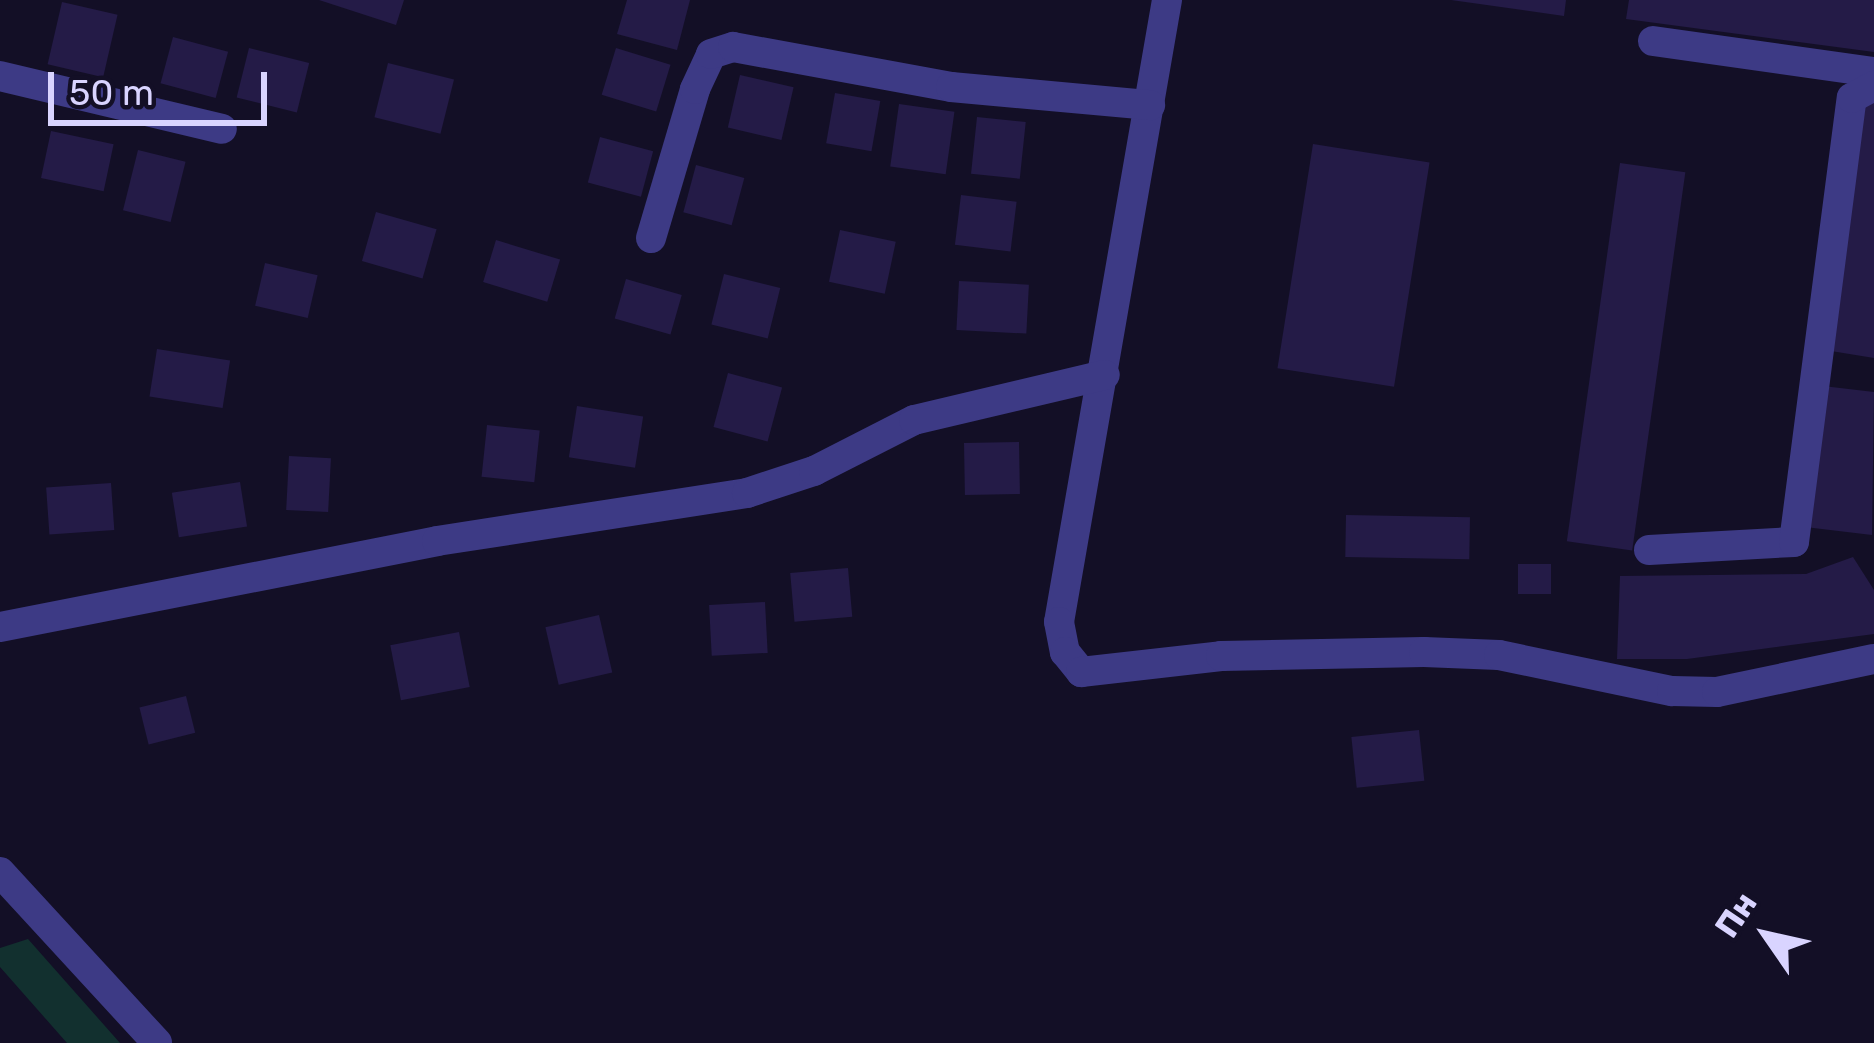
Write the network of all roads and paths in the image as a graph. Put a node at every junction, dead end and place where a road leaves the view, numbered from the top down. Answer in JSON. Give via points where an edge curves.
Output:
{"nodes":[{"id":1,"x":1167,"y":0,"type":"edge"},
{"id":2,"x":1653,"y":40,"type":"dead end"},
{"id":3,"x":1874,"y":72,"type":"edge"},
{"id":4,"x":0,"y":76,"type":"edge"},
{"id":5,"x":1874,"y":86,"type":"edge"},
{"id":6,"x":1150,"y":105,"type":"junction"},
{"id":7,"x":222,"y":129,"type":"dead end"},
{"id":8,"x":651,"y":238,"type":"dead end"},
{"id":9,"x":1105,"y":375,"type":"junction"},
{"id":10,"x":1649,"y":550,"type":"dead end"},
{"id":11,"x":0,"y":627,"type":"edge"},
{"id":12,"x":1874,"y":659,"type":"edge"},
{"id":13,"x":0,"y":872,"type":"edge"},
{"id":14,"x":157,"y":1043,"type":"edge"}],
"edges":[{"from":1,"to":6,"type":"street"},
{"from":2,"to":3,"type":"street"},
{"from":4,"to":7,"type":"street"},
{"from":5,"to":10,"type":"street","via":[[1852,98],[1794,542]]},
{"from":6,"to":8,"type":"street","via":[[951,87],[733,47],[711,54],[695,89]]},
{"from":6,"to":9,"type":"street"},
{"from":9,"to":11,"type":"street","via":[[914,420],[814,471],[747,493],[437,541]]},
{"from":9,"to":12,"type":"street","via":[[1059,622],[1065,652],[1081,672],[1221,656],[1424,652],[1499,655],[1672,691],[1717,692]]},
{"from":13,"to":14,"type":"street"}]}
